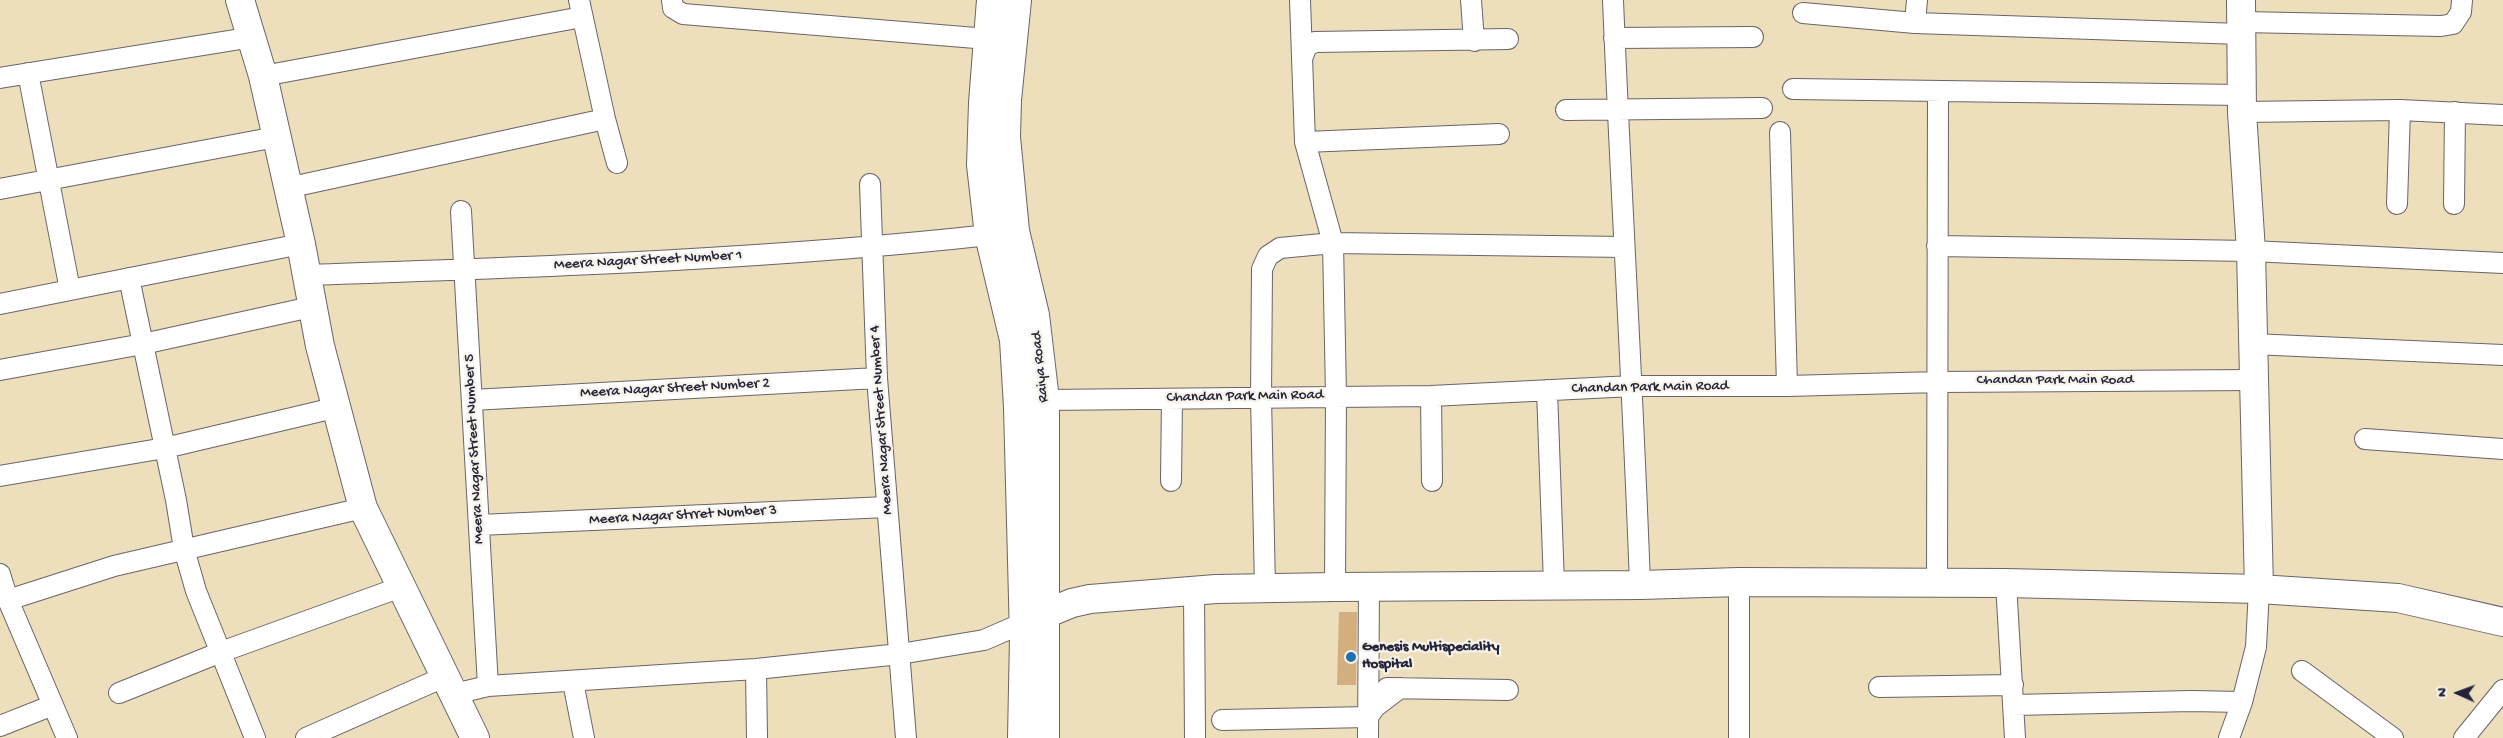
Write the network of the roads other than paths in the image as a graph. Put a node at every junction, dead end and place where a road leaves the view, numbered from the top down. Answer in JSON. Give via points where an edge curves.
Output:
{"nodes":[{"id":1,"x":240,"y":0,"type":"edge"},
{"id":2,"x":672,"y":0,"type":"edge"},
{"id":3,"x":992,"y":0,"type":"edge"},
{"id":4,"x":1017,"y":0,"type":"edge"},
{"id":5,"x":1300,"y":0,"type":"edge"},
{"id":6,"x":1471,"y":0,"type":"edge"},
{"id":7,"x":1613,"y":0,"type":"edge"},
{"id":8,"x":1917,"y":0,"type":"edge"},
{"id":9,"x":2462,"y":0,"type":"edge"},
{"id":10,"x":581,"y":9,"type":"edge"},
{"id":11,"x":1803,"y":13,"type":"dead end"},
{"id":12,"x":2242,"y":18,"type":"edge"},
{"id":13,"x":1915,"y":23,"type":"junction"},
{"id":14,"x":253,"y":37,"type":"junction"},
{"id":15,"x":1753,"y":37,"type":"dead end"},
{"id":16,"x":1614,"y":38,"type":"junction"},
{"id":17,"x":988,"y":39,"type":"junction"},
{"id":18,"x":1508,"y":39,"type":"dead end"},
{"id":19,"x":1474,"y":41,"type":"junction"},
{"id":20,"x":1303,"y":56,"type":"junction"},
{"id":21,"x":28,"y":73,"type":"junction"},
{"id":22,"x":263,"y":76,"type":"junction"},
{"id":23,"x":0,"y":78,"type":"edge"},
{"id":24,"x":1793,"y":89,"type":"dead end"},
{"id":25,"x":1938,"y":92,"type":"junction"},
{"id":26,"x":2242,"y":103,"type":"junction"},
{"id":27,"x":1762,"y":108,"type":"dead end"},
{"id":28,"x":1618,"y":109,"type":"junction"},
{"id":29,"x":1566,"y":110,"type":"dead end"},
{"id":30,"x":2400,"y":110,"type":"junction"},
{"id":31,"x":2455,"y":112,"type":"junction"},
{"id":32,"x":2503,"y":115,"type":"edge"},
{"id":33,"x":605,"y":119,"type":"junction"},
{"id":34,"x":1780,"y":132,"type":"dead end"},
{"id":35,"x":1499,"y":134,"type":"dead end"},
{"id":36,"x":276,"y":136,"type":"junction"},
{"id":37,"x":1305,"y":142,"type":"junction"},
{"id":38,"x":617,"y":164,"type":"dead end"},
{"id":39,"x":48,"y":180,"type":"junction"},
{"id":40,"x":870,"y":184,"type":"dead end"},
{"id":41,"x":0,"y":188,"type":"edge"},
{"id":42,"x":287,"y":188,"type":"junction"},
{"id":43,"x":2397,"y":204,"type":"dead end"},
{"id":44,"x":2454,"y":204,"type":"dead end"},
{"id":45,"x":461,"y":211,"type":"dead end"},
{"id":46,"x":1002,"y":233,"type":"junction"},
{"id":47,"x":1333,"y":243,"type":"junction"},
{"id":48,"x":301,"y":244,"type":"junction"},
{"id":49,"x":1937,"y":246,"type":"junction"},
{"id":50,"x":1624,"y":247,"type":"junction"},
{"id":51,"x":873,"y":248,"type":"junction"},
{"id":52,"x":2251,"y":251,"type":"junction"},
{"id":53,"x":2503,"y":263,"type":"edge"},
{"id":54,"x":464,"y":270,"type":"junction"},
{"id":55,"x":306,"y":275,"type":"junction"},
{"id":56,"x":129,"y":278,"type":"junction"},
{"id":57,"x":70,"y":290,"type":"junction"},
{"id":58,"x":0,"y":304,"type":"edge"},
{"id":59,"x":311,"y":308,"type":"junction"},
{"id":60,"x":143,"y":344,"type":"junction"},
{"id":61,"x":2252,"y":344,"type":"junction"},
{"id":62,"x":2503,"y":354,"type":"edge"},
{"id":63,"x":0,"y":370,"type":"edge"},
{"id":64,"x":877,"y":378,"type":"junction"},
{"id":65,"x":2254,"y":380,"type":"junction"},
{"id":66,"x":1938,"y":382,"type":"junction"},
{"id":67,"x":1633,"y":386,"type":"junction"},
{"id":68,"x":1787,"y":386,"type":"junction"},
{"id":69,"x":1547,"y":390,"type":"junction"},
{"id":70,"x":1336,"y":395,"type":"junction"},
{"id":71,"x":1431,"y":396,"type":"junction"},
{"id":72,"x":1261,"y":397,"type":"junction"},
{"id":73,"x":1172,"y":399,"type":"junction"},
{"id":74,"x":472,"y":400,"type":"junction"},
{"id":75,"x":1046,"y":400,"type":"junction"},
{"id":76,"x":334,"y":408,"type":"junction"},
{"id":77,"x":2366,"y":440,"type":"dead end"},
{"id":78,"x":165,"y":448,"type":"junction"},
{"id":79,"x":2503,"y":449,"type":"edge"},
{"id":80,"x":0,"y":476,"type":"edge"},
{"id":81,"x":1171,"y":481,"type":"dead end"},
{"id":82,"x":1432,"y":481,"type":"dead end"},
{"id":83,"x":887,"y":507,"type":"junction"},
{"id":84,"x":363,"y":508,"type":"junction"},
{"id":85,"x":479,"y":525,"type":"junction"},
{"id":86,"x":184,"y":549,"type":"junction"},
{"id":87,"x":0,"y":574,"type":"edge"},
{"id":88,"x":1739,"y":582,"type":"junction"},
{"id":89,"x":1937,"y":583,"type":"junction"},
{"id":90,"x":2006,"y":583,"type":"junction"},
{"id":91,"x":1554,"y":585,"type":"junction"},
{"id":92,"x":1640,"y":585,"type":"junction"},
{"id":93,"x":1354,"y":587,"type":"junction"},
{"id":94,"x":401,"y":588,"type":"junction"},
{"id":95,"x":1265,"y":588,"type":"junction"},
{"id":96,"x":2259,"y":589,"type":"junction"},
{"id":97,"x":1194,"y":591,"type":"junction"},
{"id":98,"x":8,"y":600,"type":"junction"},
{"id":99,"x":1034,"y":618,"type":"junction"},
{"id":100,"x":2503,"y":622,"type":"edge"},
{"id":101,"x":221,"y":652,"type":"junction"},
{"id":102,"x":900,"y":654,"type":"junction"},
{"id":103,"x":756,"y":669,"type":"junction"},
{"id":104,"x":2302,"y":671,"type":"dead end"},
{"id":105,"x":573,"y":682,"type":"junction"},
{"id":106,"x":2013,"y":685,"type":"junction"},
{"id":107,"x":449,"y":686,"type":"junction"},
{"id":108,"x":488,"y":686,"type":"junction"},
{"id":109,"x":1368,"y":687,"type":"junction"},
{"id":110,"x":1879,"y":687,"type":"dead end"},
{"id":111,"x":1400,"y":688,"type":"junction"},
{"id":112,"x":1508,"y":690,"type":"dead end"},
{"id":113,"x":2503,"y":690,"type":"edge"},
{"id":114,"x":119,"y":693,"type":"dead end"},
{"id":115,"x":2242,"y":702,"type":"junction"},
{"id":116,"x":53,"y":705,"type":"junction"},
{"id":117,"x":2014,"y":706,"type":"junction"},
{"id":118,"x":1368,"y":717,"type":"junction"},
{"id":119,"x":1222,"y":720,"type":"dead end"},
{"id":120,"x":0,"y":726,"type":"edge"},
{"id":121,"x":67,"y":738,"type":"edge"},
{"id":122,"x":256,"y":738,"type":"edge"},
{"id":123,"x":306,"y":738,"type":"edge"},
{"id":124,"x":475,"y":738,"type":"edge"},
{"id":125,"x":584,"y":738,"type":"edge"},
{"id":126,"x":757,"y":738,"type":"edge"},
{"id":127,"x":906,"y":738,"type":"edge"},
{"id":128,"x":1022,"y":738,"type":"edge"},
{"id":129,"x":1045,"y":738,"type":"edge"},
{"id":130,"x":1195,"y":738,"type":"edge"},
{"id":131,"x":1368,"y":738,"type":"edge"},
{"id":132,"x":1739,"y":738,"type":"edge"},
{"id":133,"x":2015,"y":738,"type":"edge"},
{"id":134,"x":2229,"y":738,"type":"edge"},
{"id":135,"x":2393,"y":738,"type":"edge"},
{"id":136,"x":2464,"y":738,"type":"edge"}],
"edges":[{"from":1,"to":14,"type":"street"},
{"from":2,"to":17,"type":"street","via":[[673,8],[683,14]]},
{"from":3,"to":17,"type":"street","name":"Raiya Road"},
{"from":4,"to":46,"type":"street","name":"Raiya Road","via":[[1007,100]]},
{"from":5,"to":20,"type":"street"},
{"from":6,"to":19,"type":"street"},
{"from":7,"to":16,"type":"street"},
{"from":8,"to":13,"type":"street"},
{"from":9,"to":12,"type":"street","via":[[2461,12],[2453,24],[2441,26]]},
{"from":10,"to":22,"type":"street"},
{"from":10,"to":33,"type":"street"},
{"from":11,"to":13,"type":"street"},
{"from":12,"to":13,"type":"street"},
{"from":12,"to":26,"type":"street"},
{"from":14,"to":21,"type":"street"},
{"from":14,"to":22,"type":"street"},
{"from":15,"to":16,"type":"street"},
{"from":16,"to":28,"type":"street"},
{"from":17,"to":46,"type":"street","name":"Raiya Road","via":[[981,165]]},
{"from":18,"to":19,"type":"street"},
{"from":19,"to":20,"type":"street","via":[[1315,42],[1307,46]]},
{"from":20,"to":37,"type":"street"},
{"from":21,"to":23,"type":"street"},
{"from":21,"to":39,"type":"street"},
{"from":22,"to":36,"type":"street"},
{"from":24,"to":25,"type":"street"},
{"from":25,"to":26,"type":"street"},
{"from":25,"to":49,"type":"street"},
{"from":26,"to":30,"type":"street"},
{"from":26,"to":52,"type":"street"},
{"from":27,"to":28,"type":"street"},
{"from":28,"to":29,"type":"street"},
{"from":28,"to":50,"type":"street"},
{"from":30,"to":31,"type":"street"},
{"from":30,"to":43,"type":"street"},
{"from":31,"to":32,"type":"street"},
{"from":31,"to":44,"type":"street"},
{"from":33,"to":38,"type":"street"},
{"from":33,"to":42,"type":"street"},
{"from":34,"to":68,"type":"street"},
{"from":35,"to":37,"type":"street"},
{"from":36,"to":39,"type":"street"},
{"from":36,"to":42,"type":"street"},
{"from":37,"to":47,"type":"street"},
{"from":39,"to":41,"type":"street"},
{"from":39,"to":57,"type":"street"},
{"from":40,"to":51,"type":"street","name":"Meera Nagar Street Number 4"},
{"from":42,"to":48,"type":"street"},
{"from":45,"to":54,"type":"street","name":"Meera Nagar Street Number 5"},
{"from":46,"to":51,"type":"street","name":"Meera Nagar Street Number 1"},
{"from":46,"to":75,"type":"street","name":"Raiya Road","via":[[1035,315]]},
{"from":46,"to":99,"type":"street","name":"Raiya Road","via":[[1014,340]]},
{"from":47,"to":50,"type":"street"},
{"from":47,"to":70,"type":"street"},
{"from":47,"to":72,"type":"street","via":[[1280,248],[1268,256],[1262,269]]},
{"from":48,"to":55,"type":"street"},
{"from":48,"to":56,"type":"street"},
{"from":49,"to":52,"type":"street"},
{"from":49,"to":66,"type":"street"},
{"from":50,"to":67,"type":"street"},
{"from":51,"to":54,"type":"street","name":"Meera Nagar Street Number 1"},
{"from":51,"to":64,"type":"street","name":"Meera Nagar Street Number 4"},
{"from":52,"to":53,"type":"street"},
{"from":52,"to":61,"type":"street"},
{"from":54,"to":55,"type":"street","name":"Meera Nagar Street Number 1"},
{"from":54,"to":74,"type":"street","name":"Meera Nagar Street Number 5"},
{"from":55,"to":59,"type":"street"},
{"from":56,"to":57,"type":"street"},
{"from":56,"to":60,"type":"street"},
{"from":57,"to":58,"type":"street"},
{"from":59,"to":60,"type":"street"},
{"from":59,"to":76,"type":"street"},
{"from":60,"to":63,"type":"street"},
{"from":60,"to":78,"type":"street"},
{"from":61,"to":62,"type":"street"},
{"from":61,"to":65,"type":"street"},
{"from":64,"to":74,"type":"street","name":"Meera Nagar Street Number 2"},
{"from":64,"to":83,"type":"street","name":"Meera Nagar Street Number 4"},
{"from":65,"to":66,"type":"street","name":"Chandan Park Main Road"},
{"from":65,"to":96,"type":"street"},
{"from":66,"to":68,"type":"street","name":"Chandan Park Main Road"},
{"from":66,"to":89,"type":"street"},
{"from":67,"to":68,"type":"street","name":"Chandan Park Main Road"},
{"from":67,"to":69,"type":"street","name":"Chandan Park Main Road"},
{"from":67,"to":92,"type":"street"},
{"from":69,"to":71,"type":"street","name":"Chandan Park Main Road"},
{"from":69,"to":91,"type":"street"},
{"from":70,"to":71,"type":"street","name":"Chandan Park Main Road"},
{"from":70,"to":72,"type":"street","name":"Chandan Park Main Road"},
{"from":70,"to":93,"type":"street","via":[[1335,552]]},
{"from":71,"to":82,"type":"street"},
{"from":72,"to":73,"type":"street","name":"Chandan Park Main Road"},
{"from":72,"to":95,"type":"street"},
{"from":73,"to":75,"type":"street","name":"Chandan Park Main Road"},
{"from":73,"to":81,"type":"street"},
{"from":74,"to":85,"type":"street","name":"Meera Nagar Street Number 5"},
{"from":75,"to":99,"type":"street","name":"Raiya Road"},
{"from":76,"to":78,"type":"street"},
{"from":76,"to":84,"type":"street"},
{"from":77,"to":79,"type":"street"},
{"from":78,"to":80,"type":"street"},
{"from":78,"to":86,"type":"street"},
{"from":83,"to":85,"type":"street","name":"Meera Nagar Strret Number 3"},
{"from":83,"to":102,"type":"street","name":"Meera Nagar Street Number 4"},
{"from":84,"to":86,"type":"street"},
{"from":84,"to":94,"type":"street"},
{"from":85,"to":108,"type":"street","name":"Meera Nagar Street Number 5"},
{"from":86,"to":98,"type":"street","via":[[114,566]]},
{"from":86,"to":101,"type":"street","via":[[196,591]]},
{"from":87,"to":98,"type":"street"},
{"from":88,"to":89,"type":"street"},
{"from":88,"to":92,"type":"street"},
{"from":88,"to":132,"type":"street"},
{"from":89,"to":90,"type":"street"},
{"from":90,"to":96,"type":"street"},
{"from":90,"to":106,"type":"street"},
{"from":91,"to":92,"type":"street"},
{"from":91,"to":93,"type":"street"},
{"from":93,"to":95,"type":"street"},
{"from":93,"to":109,"type":"street"},
{"from":94,"to":101,"type":"street"},
{"from":94,"to":107,"type":"street"},
{"from":95,"to":97,"type":"street"},
{"from":96,"to":100,"type":"street","via":[[2398,598]]},
{"from":96,"to":115,"type":"street","via":[[2256,647]]},
{"from":97,"to":99,"type":"street","via":[[1090,599]]},
{"from":97,"to":130,"type":"street"},
{"from":98,"to":116,"type":"street"},
{"from":99,"to":102,"type":"street","via":[[984,640]]},
{"from":99,"to":128,"type":"street","name":"Raiya Road"},
{"from":99,"to":129,"type":"street","name":"Raiya Road"},
{"from":101,"to":114,"type":"street"},
{"from":101,"to":122,"type":"street"},
{"from":102,"to":103,"type":"street"},
{"from":102,"to":127,"type":"street","name":"Meera Nagar Street Number 4"},
{"from":103,"to":105,"type":"street"},
{"from":103,"to":126,"type":"street"},
{"from":104,"to":135,"type":"street"},
{"from":105,"to":108,"type":"street"},
{"from":105,"to":125,"type":"street"},
{"from":106,"to":110,"type":"street"},
{"from":106,"to":117,"type":"street"},
{"from":107,"to":108,"type":"street"},
{"from":107,"to":123,"type":"street"},
{"from":107,"to":124,"type":"street"},
{"from":109,"to":111,"type":"street"},
{"from":109,"to":118,"type":"street"},
{"from":111,"to":112,"type":"street"},
{"from":111,"to":118,"type":"street","via":[[1375,707]]},
{"from":113,"to":136,"type":"street"},
{"from":115,"to":117,"type":"street"},
{"from":115,"to":134,"type":"street"},
{"from":116,"to":120,"type":"street"},
{"from":116,"to":121,"type":"street"},
{"from":117,"to":133,"type":"street"},
{"from":118,"to":119,"type":"street"},
{"from":118,"to":131,"type":"street"}]}
